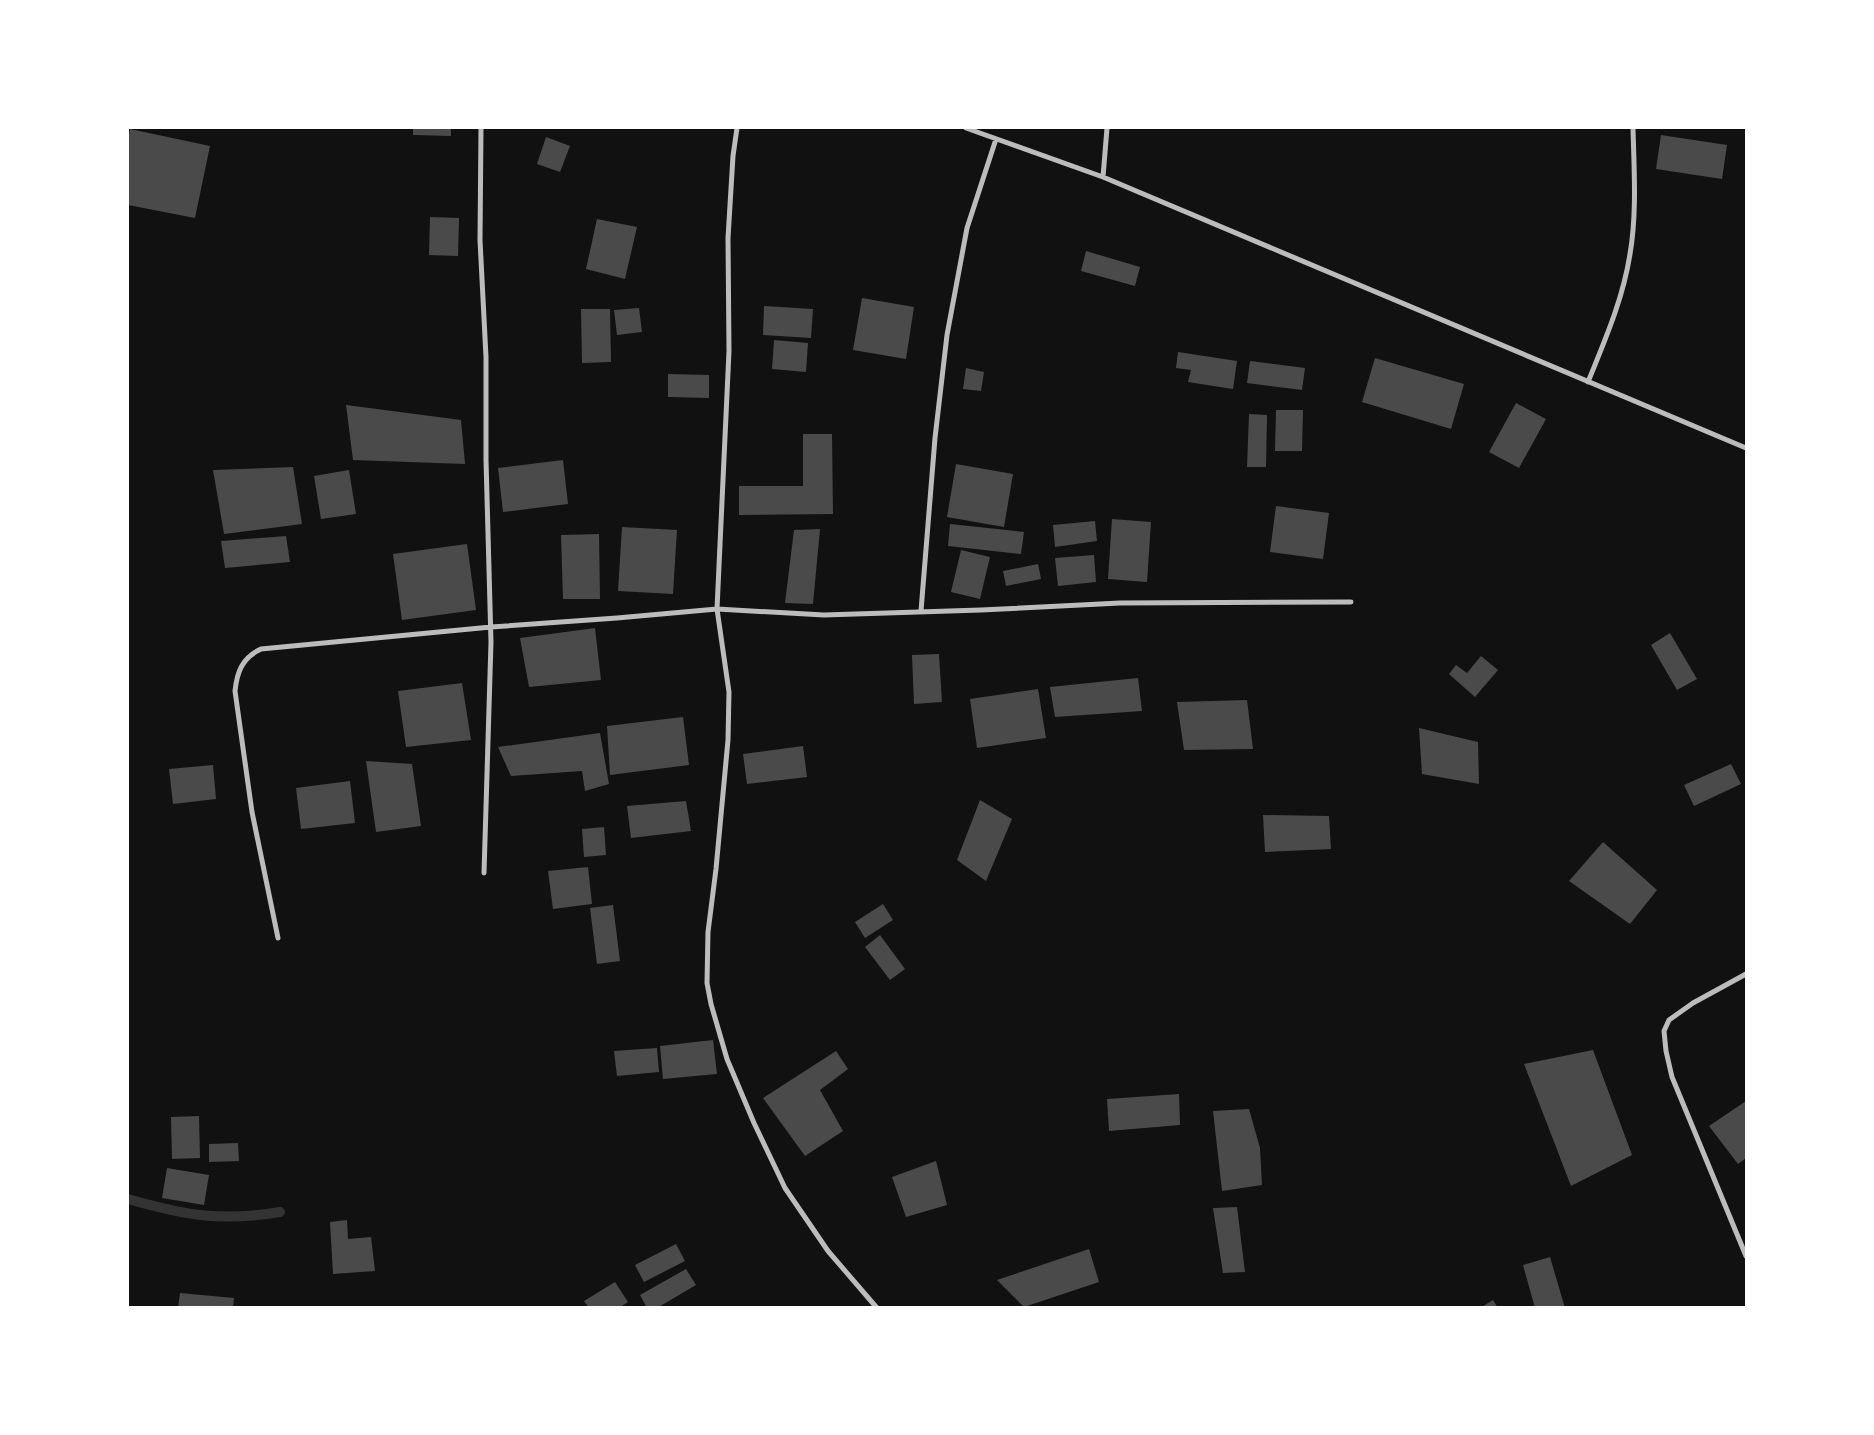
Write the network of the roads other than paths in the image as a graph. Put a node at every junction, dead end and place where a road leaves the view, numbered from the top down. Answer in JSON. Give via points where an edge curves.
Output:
{"nodes":[{"id":1,"x":481,"y":128,"type":"edge"},
{"id":2,"x":737,"y":128,"type":"edge"},
{"id":3,"x":966,"y":128,"type":"edge"},
{"id":4,"x":1108,"y":128,"type":"edge"},
{"id":5,"x":1633,"y":128,"type":"edge"},
{"id":6,"x":996,"y":139,"type":"junction"},
{"id":7,"x":1103,"y":178,"type":"junction"},
{"id":8,"x":1588,"y":382,"type":"junction"},
{"id":9,"x":1746,"y":448,"type":"edge"},
{"id":10,"x":1351,"y":602,"type":"dead end"},
{"id":11,"x":717,"y":609,"type":"junction"},
{"id":12,"x":921,"y":611,"type":"junction"},
{"id":13,"x":491,"y":626,"type":"junction"},
{"id":14,"x":484,"y":873,"type":"dead end"},
{"id":15,"x":278,"y":938,"type":"dead end"},
{"id":16,"x":1746,"y":974,"type":"edge"},
{"id":17,"x":1746,"y":1256,"type":"edge"},
{"id":18,"x":877,"y":1308,"type":"edge"}],
"edges":[{"from":1,"to":13,"type":"street","via":[[480,240],[486,356]]},
{"from":2,"to":11,"type":"street","via":[[728,238],[729,351]]},
{"from":3,"to":6,"type":"street"},
{"from":4,"to":7,"type":"street"},
{"from":5,"to":8,"type":"street","via":[[1631,253],[1618,307]]},
{"from":6,"to":7,"type":"street"},
{"from":6,"to":12,"type":"street","via":[[967,228],[947,335]]},
{"from":7,"to":8,"type":"street"},
{"from":8,"to":9,"type":"street"},
{"from":10,"to":12,"type":"street","via":[[1120,603]]},
{"from":11,"to":12,"type":"street","via":[[824,615]]},
{"from":11,"to":13,"type":"street"},
{"from":11,"to":18,"type":"street","via":[[729,692],[728,740],[708,932],[707,983],[711,1004],[728,1059],[754,1123],[786,1188],[828,1251]]},
{"from":13,"to":14,"type":"street"},
{"from":13,"to":15,"type":"street","via":[[261,649],[242,664],[235,691],[252,812]]},
{"from":16,"to":17,"type":"street","via":[[1693,1003],[1669,1020],[1664,1031],[1672,1077]]}]}
